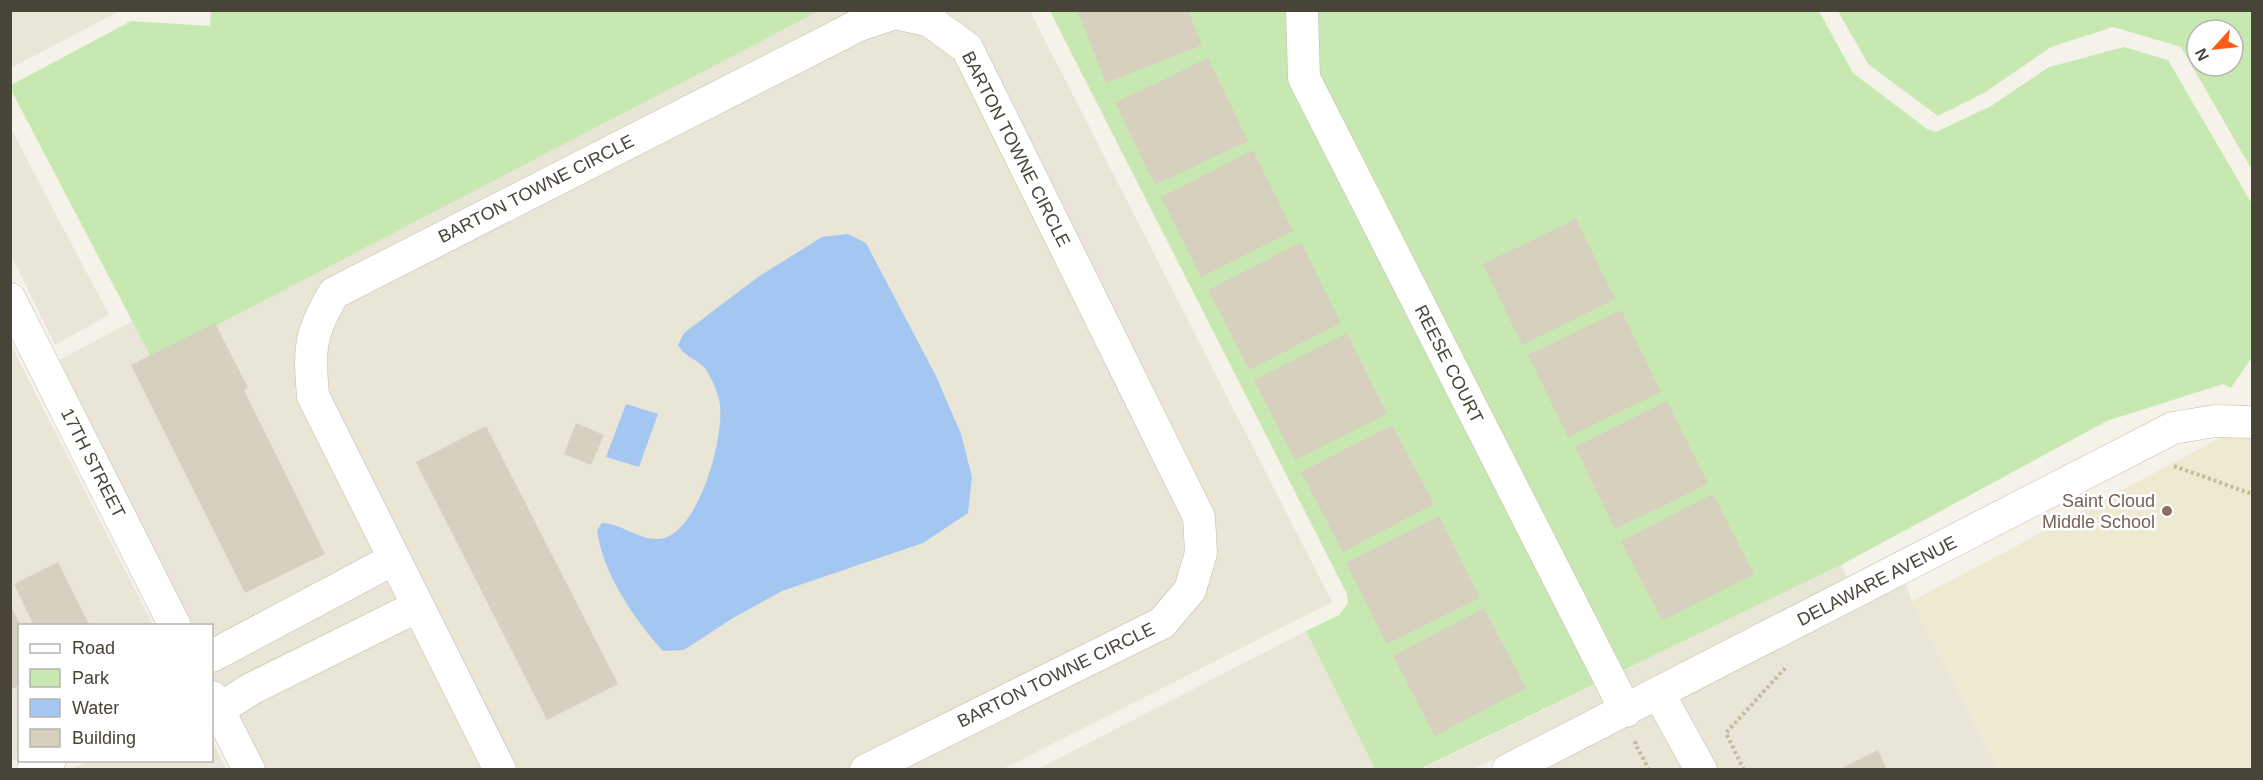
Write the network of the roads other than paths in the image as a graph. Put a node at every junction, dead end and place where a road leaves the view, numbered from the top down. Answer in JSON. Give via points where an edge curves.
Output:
{"nodes":[{"id":1,"x":1302,"y":10,"type":"edge"},
{"id":2,"x":10,"y":299,"type":"edge"},
{"id":3,"x":2253,"y":422,"type":"edge"},
{"id":4,"x":394,"y":559,"type":"junction"},
{"id":5,"x":418,"y":606,"type":"junction"},
{"id":6,"x":174,"y":624,"type":"edge"},
{"id":7,"x":213,"y":655,"type":"edge"},
{"id":8,"x":1659,"y":693,"type":"junction"},
{"id":9,"x":215,"y":704,"type":"edge"},
{"id":10,"x":1626,"y":711,"type":"junction"},
{"id":11,"x":47,"y":762,"type":"edge"},
{"id":12,"x":33,"y":770,"type":"edge"},
{"id":13,"x":249,"y":770,"type":"edge"},
{"id":14,"x":500,"y":770,"type":"edge"},
{"id":15,"x":866,"y":770,"type":"edge"},
{"id":16,"x":1508,"y":770,"type":"edge"},
{"id":17,"x":1701,"y":770,"type":"edge"}],
"edges":[{"from":1,"to":10,"type":"street","name":"REESE COURT","via":[[1304,78]]},
{"from":2,"to":6,"type":"street","name":"17TH STREET"},
{"from":3,"to":8,"type":"street","name":"DELAWARE AVENUE","via":[[2215,421],[2173,428]]},
{"from":4,"to":5,"type":"street","name":"BARTON TOWNE CIRCLE"},
{"from":4,"to":7,"type":"street"},
{"from":4,"to":15,"type":"street","name":"BARTON TOWNE CIRCLE","via":[[313,396],[309,353],[320,315],[333,293],[859,25],[895,13],[930,21],[967,48],[1199,517],[1201,553],[1191,590],[1162,623]]},
{"from":5,"to":9,"type":"street"},
{"from":5,"to":14,"type":"street","name":"BARTON TOWNE CIRCLE"},
{"from":8,"to":10,"type":"street","name":"DELAWARE AVENUE"},
{"from":8,"to":17,"type":"street"},
{"from":9,"to":13,"type":"street"},
{"from":10,"to":16,"type":"street","name":"DELAWARE AVENUE"},
{"from":11,"to":12,"type":"street"}]}
